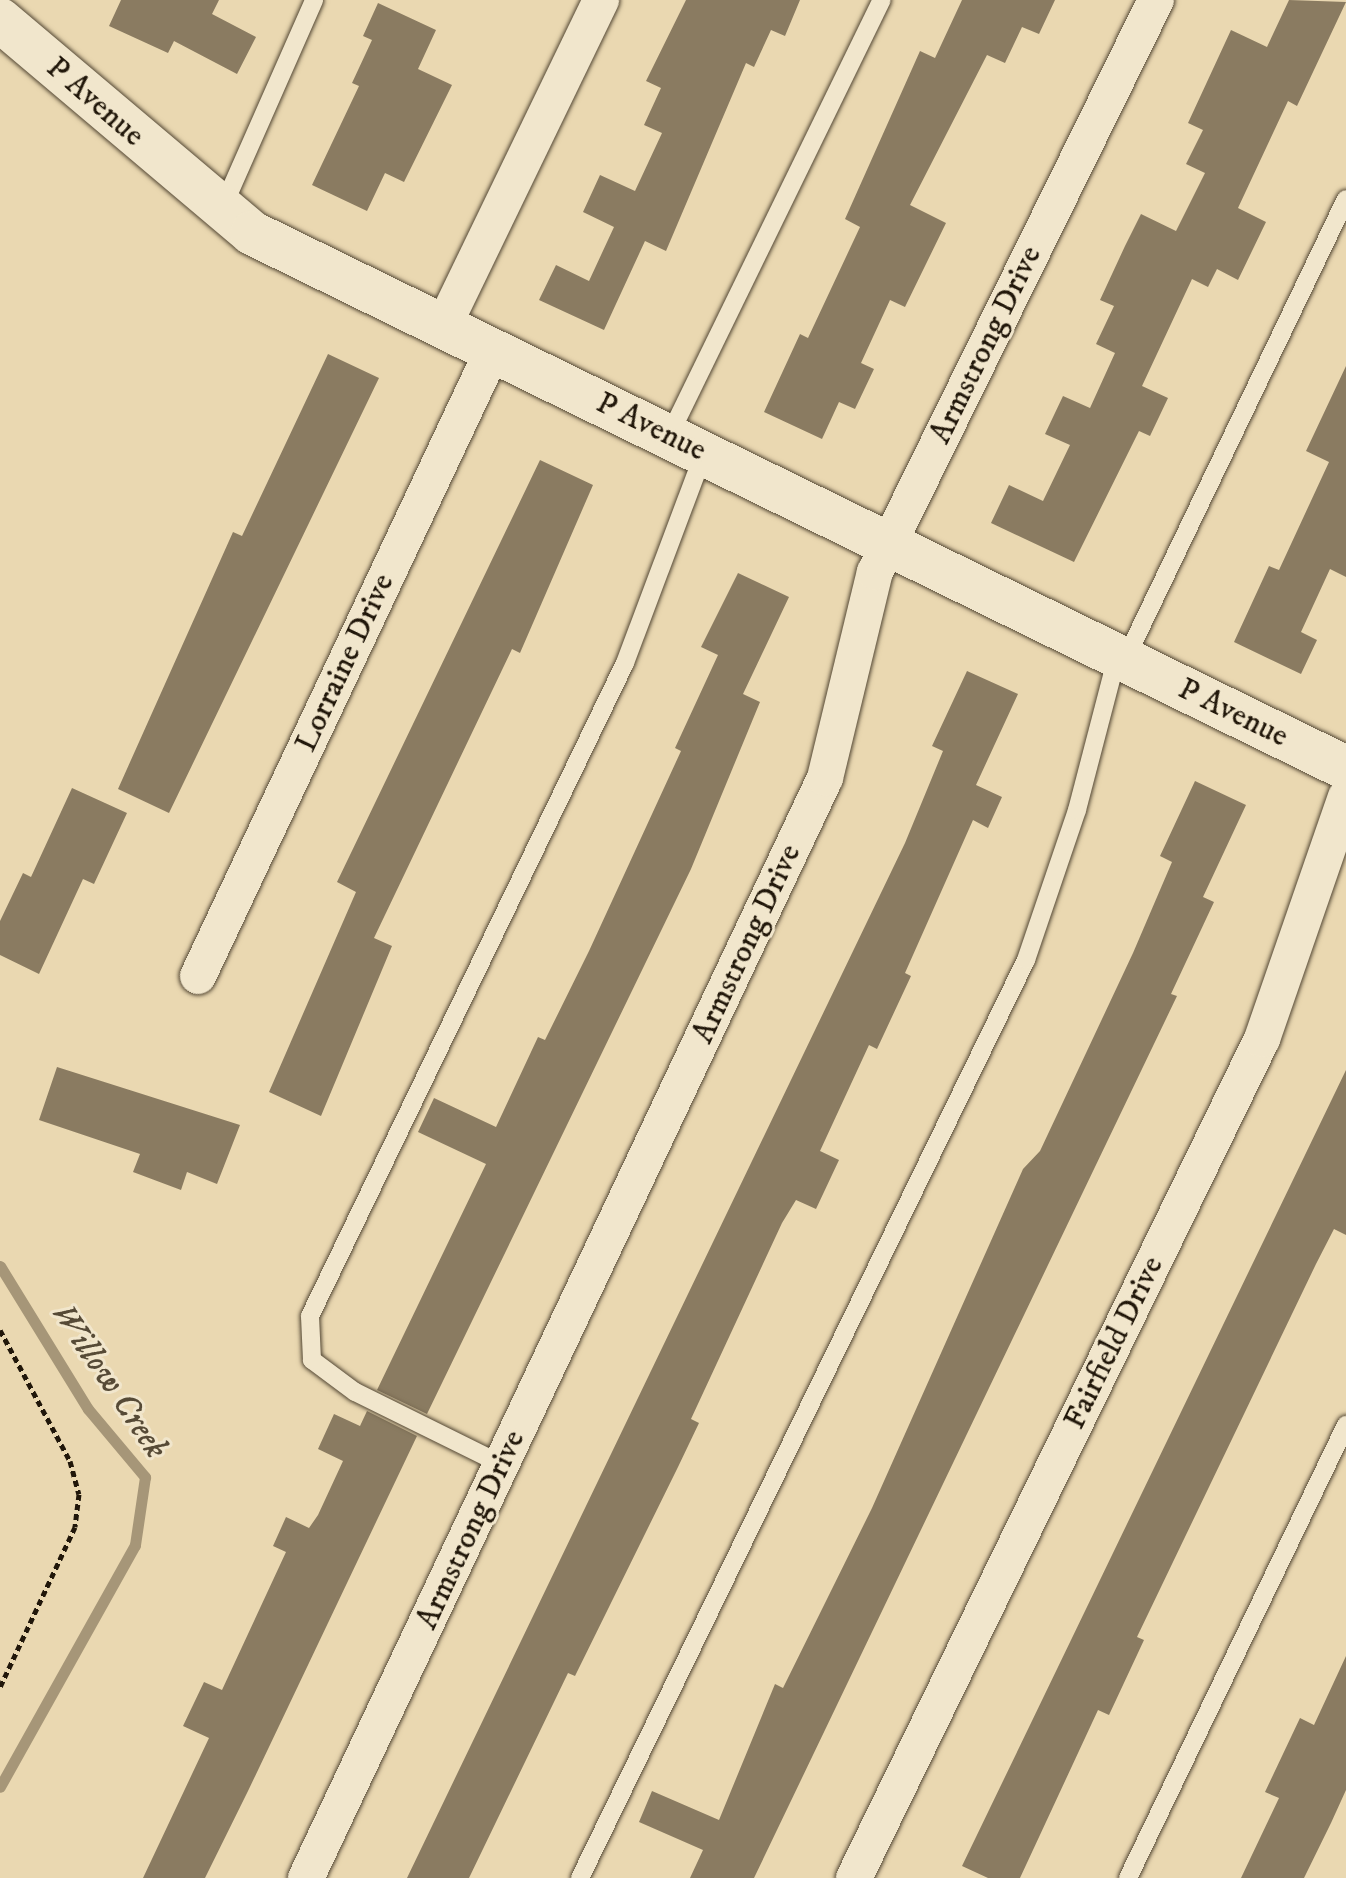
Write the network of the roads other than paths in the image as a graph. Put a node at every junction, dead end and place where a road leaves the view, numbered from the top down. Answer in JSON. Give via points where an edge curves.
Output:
{"nodes":[{"id":1,"x":314,"y":0,"type":"edge"},
{"id":2,"x":601,"y":0,"type":"edge"},
{"id":3,"x":882,"y":0,"type":"edge"},
{"id":4,"x":1156,"y":0,"type":"edge"},
{"id":5,"x":9,"y":15,"type":"edge"},
{"id":6,"x":1346,"y":199,"type":"edge"},
{"id":7,"x":222,"y":209,"type":"junction"},
{"id":8,"x":443,"y":327,"type":"junction"},
{"id":9,"x":493,"y":350,"type":"junction"},
{"id":10,"x":687,"y":445,"type":"junction"},
{"id":11,"x":889,"y":544,"type":"junction"},
{"id":12,"x":1121,"y":658,"type":"junction"},
{"id":13,"x":1346,"y":768,"type":"edge"},
{"id":14,"x":1346,"y":797,"type":"edge"},
{"id":15,"x":198,"y":976,"type":"dead end"},
{"id":16,"x":1346,"y":1425,"type":"edge"},
{"id":17,"x":503,"y":1465,"type":"junction"},
{"id":18,"x":306,"y":1878,"type":"edge"},
{"id":19,"x":580,"y":1878,"type":"edge"},
{"id":20,"x":854,"y":1878,"type":"edge"},
{"id":21,"x":1128,"y":1878,"type":"edge"}],
"edges":[{"from":1,"to":7,"type":"lane"},
{"from":2,"to":8,"type":"street"},
{"from":3,"to":10,"type":"lane"},
{"from":4,"to":11,"type":"street","name":"Armstrong Drive"},
{"from":5,"to":7,"type":"street","name":"P Avenue"},
{"from":6,"to":12,"type":"lane"},
{"from":7,"to":8,"type":"street","name":"P Avenue","via":[[311,265]]},
{"from":8,"to":9,"type":"street","name":"P Avenue"},
{"from":9,"to":10,"type":"street","name":"P Avenue"},
{"from":9,"to":15,"type":"street","name":"Lorraine Drive"},
{"from":10,"to":11,"type":"street","name":"P Avenue"},
{"from":10,"to":17,"type":"lane","via":[[625,663],[310,1316],[312,1360],[355,1392]]},
{"from":11,"to":12,"type":"street","name":"P Avenue"},
{"from":11,"to":17,"type":"street","name":"Armstrong Drive","via":[[875,572],[844,721],[825,778]]},
{"from":12,"to":13,"type":"street","name":"P Avenue"},
{"from":12,"to":19,"type":"lane","via":[[1026,960]]},
{"from":14,"to":20,"type":"street","name":"Fairfield Drive","via":[[1262,1039]]},
{"from":16,"to":21,"type":"lane"},
{"from":17,"to":18,"type":"street","name":"Armstrong Drive"}]}
